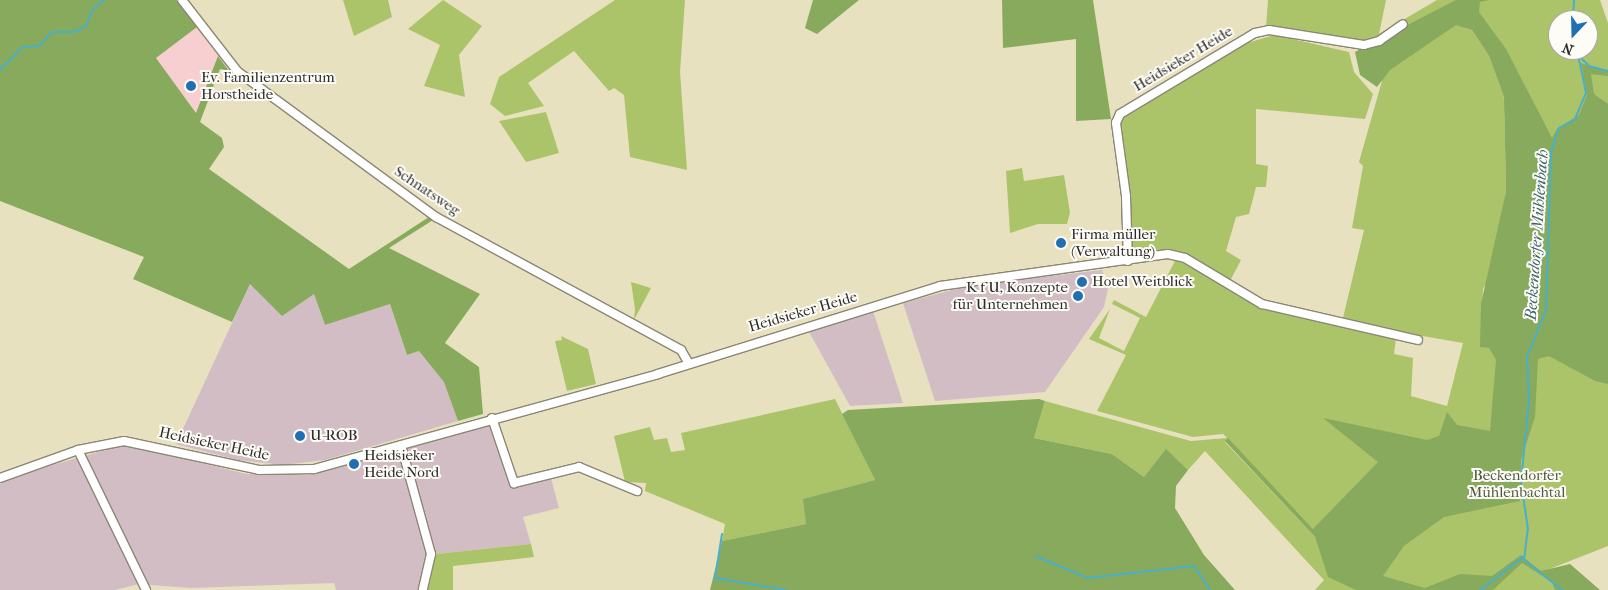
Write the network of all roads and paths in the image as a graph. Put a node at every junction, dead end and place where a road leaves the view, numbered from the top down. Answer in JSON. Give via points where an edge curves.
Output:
{"nodes":[{"id":1,"x":182,"y":0,"type":"edge"},
{"id":2,"x":1403,"y":24,"type":"dead end"},
{"id":3,"x":1128,"y":261,"type":"junction"},
{"id":4,"x":1418,"y":340,"type":"dead end"},
{"id":5,"x":688,"y":362,"type":"junction"},
{"id":6,"x":492,"y":418,"type":"junction"},
{"id":7,"x":401,"y":444,"type":"junction"},
{"id":8,"x":78,"y":450,"type":"junction"},
{"id":9,"x":0,"y":478,"type":"edge"},
{"id":10,"x":637,"y":490,"type":"dead end"},
{"id":11,"x":146,"y":590,"type":"edge"},
{"id":12,"x":423,"y":590,"type":"edge"}],
"edges":[{"from":1,"to":5,"type":"street","name":"Schnatsweg","via":[[238,71],[436,216],[681,350]]},
{"from":2,"to":3,"type":"street","name":"Heidsieker Heide","via":[[1379,41],[1364,45],[1269,30],[1255,33],[1120,114],[1116,123],[1126,196]]},
{"from":3,"to":4,"type":"street","name":"Heidsieker Heide","via":[[1177,255],[1257,302]]},
{"from":3,"to":5,"type":"street","name":"Heidsieker Heide","via":[[947,284]]},
{"from":5,"to":6,"type":"street","name":"Heidsieker Heide"},
{"from":6,"to":7,"type":"street","name":"Heidsieker Heide"},
{"from":6,"to":10,"type":"street","via":[[514,484],[579,467]]},
{"from":7,"to":8,"type":"street","name":"Heidsieker Heide","via":[[314,469],[285,471],[236,466],[140,442],[109,442]]},
{"from":7,"to":12,"type":"street","via":[[431,554]]},
{"from":8,"to":9,"type":"street","name":"Heidsieker Heide"},
{"from":8,"to":11,"type":"street"}]}
